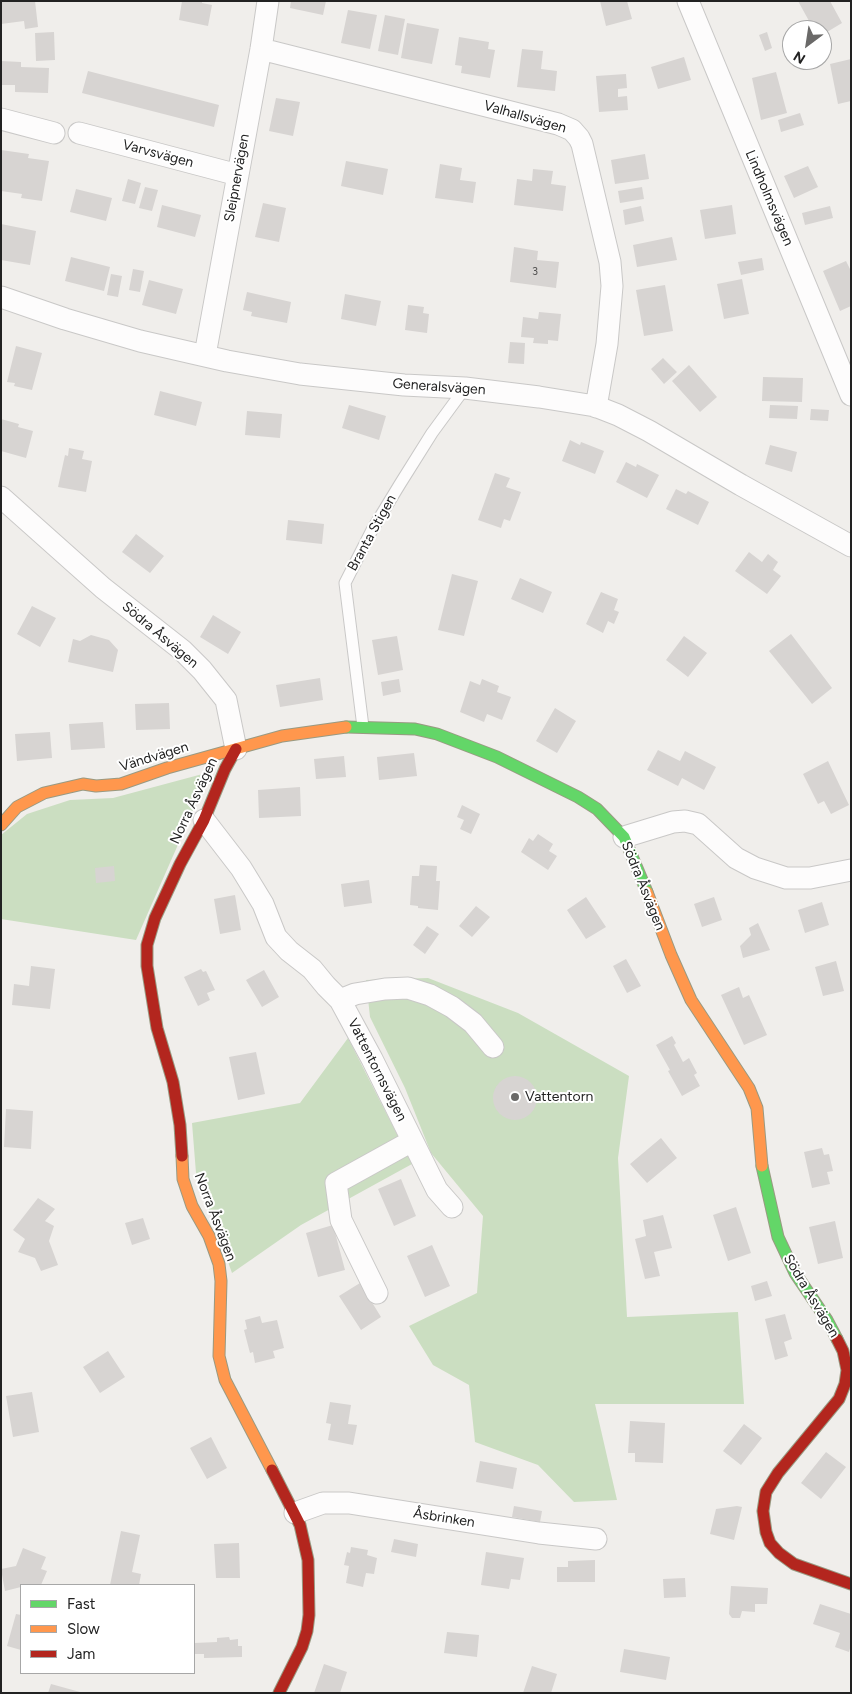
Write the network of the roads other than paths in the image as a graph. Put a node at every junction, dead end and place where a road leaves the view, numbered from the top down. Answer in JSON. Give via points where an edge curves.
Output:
{"nodes":[{"id":1,"x":268,"y":1,"type":"edge"},
{"id":2,"x":688,"y":1,"type":"edge"},
{"id":3,"x":261,"y":49,"type":"junction"},
{"id":4,"x":1,"y":119,"type":"edge"},
{"id":5,"x":54,"y":133,"type":"dead end"},
{"id":6,"x":79,"y":133,"type":"dead end"},
{"id":7,"x":238,"y":175,"type":"junction"},
{"id":8,"x":1,"y":298,"type":"edge"},
{"id":9,"x":206,"y":355,"type":"junction"},
{"id":10,"x":465,"y":388,"type":"junction"},
{"id":11,"x":851,"y":395,"type":"edge"},
{"id":12,"x":596,"y":407,"type":"junction"},
{"id":13,"x":1,"y":497,"type":"edge"},
{"id":14,"x":851,"y":546,"type":"edge"},
{"id":15,"x":363,"y":727,"type":"junction"},
{"id":16,"x":236,"y":749,"type":"junction"},
{"id":17,"x":204,"y":820,"type":"junction"},
{"id":18,"x":1,"y":825,"type":"edge"},
{"id":19,"x":624,"y":838,"type":"junction"},
{"id":20,"x":851,"y":870,"type":"edge"},
{"id":21,"x":340,"y":1000,"type":"junction"},
{"id":22,"x":492,"y":1046,"type":"dead end"},
{"id":23,"x":412,"y":1141,"type":"junction"},
{"id":24,"x":452,"y":1207,"type":"dead end"},
{"id":25,"x":377,"y":1293,"type":"dead end"},
{"id":26,"x":295,"y":1513,"type":"junction"},
{"id":27,"x":596,"y":1539,"type":"dead end"},
{"id":28,"x":851,"y":1584,"type":"edge"},
{"id":29,"x":279,"y":1693,"type":"edge"}],
"edges":[{"from":1,"to":3,"type":"street","name":"Sleipnervägen"},
{"from":2,"to":11,"type":"street","name":"Lindholmsvägen"},
{"from":3,"to":7,"type":"street","name":"Sleipnervägen"},
{"from":3,"to":12,"type":"street","name":"Valhallsvägen","via":[[558,124],[576,134],[582,144],[610,262],[612,286]]},
{"from":4,"to":5,"type":"street"},
{"from":6,"to":7,"type":"street","name":"Varvsvägen"},
{"from":7,"to":9,"type":"street","name":"Sleipnervägen"},
{"from":8,"to":9,"type":"street","name":"Generalsvägen","via":[[130,338]]},
{"from":9,"to":10,"type":"street","name":"Generalsvägen","via":[[300,374]]},
{"from":10,"to":12,"type":"street","name":"Generalsvägen"},
{"from":10,"to":15,"type":"lane","name":"Branta Stigen","via":[[400,484],[345,583]]},
{"from":12,"to":14,"type":"street","name":"Generalsvägen","via":[[649,431]]},
{"from":13,"to":16,"type":"street","name":"Södra Åsvägen","via":[[202,670],[226,700]]},
{"from":15,"to":16,"type":"street","name":"Södra Åsvägen","via":[[282,736]]},
{"from":15,"to":19,"type":"street","name":"Södra Åsvägen","via":[[437,734],[497,757],[597,808]]},
{"from":16,"to":17,"type":"street","name":"Norra Åsvägen"},
{"from":16,"to":18,"type":"street","name":"Vändvägen","via":[[121,784],[83,784],[44,793],[17,807]]},
{"from":17,"to":21,"type":"street","name":"Vattentornsvägen","via":[[241,868],[263,904],[276,937]]},
{"from":17,"to":26,"type":"street","name":"Norra Åsvägen","via":[[156,918],[147,945],[147,966],[157,1028],[176,1099],[183,1179],[219,1264],[219,1356],[225,1380]]},
{"from":19,"to":20,"type":"street","via":[[685,821],[698,824],[736,858],[754,868],[786,878],[810,878]]},
{"from":19,"to":28,"type":"street","name":"Södra Åsvägen","via":[[691,1000],[749,1088],[757,1108],[762,1171],[778,1237],[795,1273],[827,1320],[845,1360],[846,1384],[839,1399],[766,1492],[763,1511],[766,1532],[779,1553],[794,1564]]},
{"from":21,"to":22,"type":"street","via":[[385,988],[408,988],[452,1007],[473,1023]]},
{"from":21,"to":23,"type":"street","name":"Vattentornsvägen"},
{"from":23,"to":24,"type":"street","name":"Vattentornsvägen","via":[[437,1190]]},
{"from":23,"to":25,"type":"street","via":[[336,1183],[341,1220]]},
{"from":26,"to":27,"type":"street","name":"Åsbrinken","via":[[323,1503],[349,1503]]},
{"from":26,"to":29,"type":"street","name":"Norra Åsvägen","via":[[308,1560],[309,1616],[302,1647]]}]}
